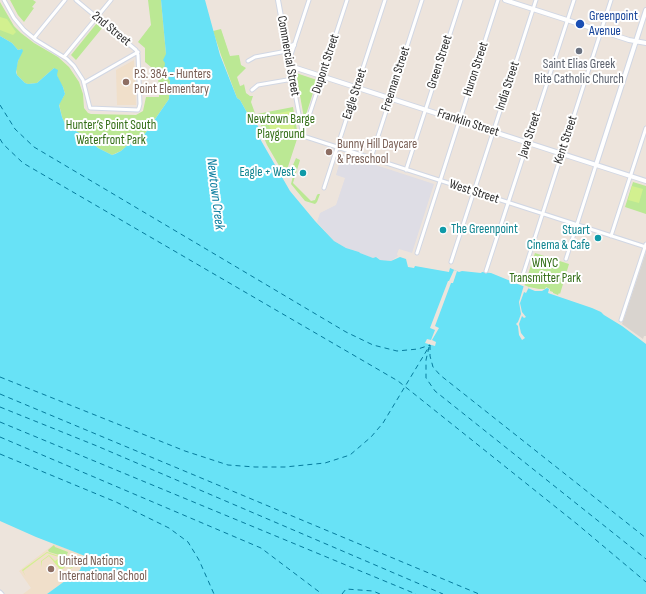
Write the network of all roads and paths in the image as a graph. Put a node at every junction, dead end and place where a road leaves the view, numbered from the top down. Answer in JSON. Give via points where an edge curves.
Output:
{"nodes":[{"id":1,"x":4,"y":0,"type":"edge"},
{"id":2,"x":65,"y":0,"type":"edge"},
{"id":3,"x":76,"y":0,"type":"edge"},
{"id":4,"x":111,"y":0,"type":"edge"},
{"id":5,"x":278,"y":0,"type":"edge"},
{"id":6,"x":309,"y":0,"type":"edge"},
{"id":7,"x":347,"y":0,"type":"edge"},
{"id":8,"x":385,"y":0,"type":"edge"},
{"id":9,"x":422,"y":0,"type":"edge"},
{"id":10,"x":460,"y":0,"type":"edge"},
{"id":11,"x":498,"y":0,"type":"edge"},
{"id":12,"x":505,"y":0,"type":"edge"},
{"id":13,"x":536,"y":0,"type":"edge"},
{"id":14,"x":574,"y":0,"type":"edge"},
{"id":15,"x":611,"y":0,"type":"edge"},
{"id":16,"x":533,"y":9,"type":"junction"},
{"id":17,"x":646,"y":12,"type":"edge"},
{"id":18,"x":97,"y":17,"type":"junction"},
{"id":19,"x":567,"y":20,"type":"junction"},
{"id":20,"x":601,"y":31,"type":"junction"},
{"id":21,"x":34,"y":38,"type":"junction"},
{"id":22,"x":636,"y":42,"type":"junction"},
{"id":23,"x":646,"y":44,"type":"edge"},
{"id":24,"x":294,"y":45,"type":"junction"},
{"id":25,"x":286,"y":46,"type":"junction"},
{"id":26,"x":288,"y":51,"type":"junction"},
{"id":27,"x":138,"y":52,"type":"junction"},
{"id":28,"x":64,"y":56,"type":"junction"},
{"id":29,"x":248,"y":61,"type":"dead end"},
{"id":30,"x":289,"y":61,"type":"junction"},
{"id":31,"x":290,"y":66,"type":"junction"},
{"id":32,"x":322,"y":76,"type":"junction"},
{"id":33,"x":293,"y":79,"type":"junction"},
{"id":34,"x":84,"y":83,"type":"junction"},
{"id":35,"x":357,"y":88,"type":"junction"},
{"id":36,"x":252,"y":90,"type":"dead end"},
{"id":37,"x":390,"y":98,"type":"junction"},
{"id":38,"x":425,"y":109,"type":"junction"},
{"id":39,"x":459,"y":120,"type":"junction"},
{"id":40,"x":301,"y":124,"type":"junction"},
{"id":41,"x":646,"y":128,"type":"edge"},
{"id":42,"x":493,"y":132,"type":"junction"},
{"id":43,"x":303,"y":136,"type":"joint"},
{"id":44,"x":528,"y":142,"type":"junction"},
{"id":45,"x":337,"y":148,"type":"junction"},
{"id":46,"x":562,"y":154,"type":"junction"},
{"id":47,"x":371,"y":158,"type":"junction"},
{"id":48,"x":596,"y":165,"type":"junction"},
{"id":49,"x":406,"y":170,"type":"junction"},
{"id":50,"x":631,"y":176,"type":"junction"},
{"id":51,"x":440,"y":181,"type":"junction"},
{"id":52,"x":646,"y":181,"type":"edge"},
{"id":53,"x":324,"y":188,"type":"dead end"},
{"id":54,"x":474,"y":192,"type":"junction"},
{"id":55,"x":508,"y":203,"type":"junction"},
{"id":56,"x":542,"y":214,"type":"junction"},
{"id":57,"x":577,"y":225,"type":"junction"},
{"id":58,"x":611,"y":236,"type":"junction"},
{"id":59,"x":646,"y":246,"type":"edge"},
{"id":60,"x":417,"y":252,"type":"dead end"},
{"id":61,"x":566,"y":259,"type":"dead end"},
{"id":62,"x":451,"y":262,"type":"dead end"},
{"id":63,"x":486,"y":271,"type":"dead end"},
{"id":64,"x":521,"y":281,"type":"dead end"},
{"id":65,"x":622,"y":320,"type":"dead end"}],
"edges":[{"from":1,"to":21,"type":"street","via":[[18,23]]},
{"from":2,"to":21,"type":"street"},
{"from":3,"to":18,"type":"street","name":"2nd Street"},
{"from":4,"to":18,"type":"street"},
{"from":5,"to":25,"type":"street","name":"Commercial Street"},
{"from":6,"to":24,"type":"street"},
{"from":7,"to":32,"type":"street","name":"Dupont Street"},
{"from":8,"to":35,"type":"street","name":"Eagle Street"},
{"from":9,"to":37,"type":"street","name":"Freeman Street"},
{"from":10,"to":38,"type":"street","name":"Green Street"},
{"from":11,"to":39,"type":"street","name":"Huron Street"},
{"from":12,"to":16,"type":"street"},
{"from":13,"to":16,"type":"street","name":"India Street"},
{"from":14,"to":19,"type":"street","name":"Java Street"},
{"from":15,"to":20,"type":"street","name":"Kent Street"},
{"from":16,"to":19,"type":"street"},
{"from":16,"to":42,"type":"street","name":"India Street"},
{"from":17,"to":22,"type":"street"},
{"from":18,"to":27,"type":"street","name":"2nd Street"},
{"from":18,"to":28,"type":"street"},
{"from":19,"to":20,"type":"street"},
{"from":19,"to":44,"type":"street","name":"Java Street"},
{"from":20,"to":22,"type":"street"},
{"from":20,"to":46,"type":"street","name":"Kent Street"},
{"from":21,"to":28,"type":"street"},
{"from":22,"to":23,"type":"street"},
{"from":22,"to":48,"type":"street"},
{"from":24,"to":25,"type":"street"},
{"from":24,"to":30,"type":"street"},
{"from":25,"to":26,"type":"street","name":"Commercial Street"},
{"from":26,"to":29,"type":"street","via":[[255,57]]},
{"from":26,"to":30,"type":"street","name":"Commercial Street"},
{"from":27,"to":34,"type":"street"},
{"from":27,"to":34,"type":"street","name":"2nd Street","via":[[138,109],[90,108]]},
{"from":28,"to":34,"type":"street","via":[[74,66]]},
{"from":30,"to":31,"type":"street","name":"Commercial Street"},
{"from":31,"to":32,"type":"street","name":"Franklin Street"},
{"from":31,"to":33,"type":"street","name":"Commercial Street"},
{"from":32,"to":35,"type":"street","name":"Franklin Street"},
{"from":32,"to":40,"type":"street","name":"Dupont Street","via":[[308,119]]},
{"from":33,"to":36,"type":"street","via":[[258,85]]},
{"from":33,"to":40,"type":"street","name":"Commercial Street"},
{"from":35,"to":37,"type":"street","name":"Franklin Street"},
{"from":35,"to":45,"type":"street","name":"Eagle Street"},
{"from":37,"to":38,"type":"street","name":"Franklin Street"},
{"from":37,"to":47,"type":"street","name":"Freeman Street"},
{"from":38,"to":39,"type":"street","name":"Franklin Street"},
{"from":38,"to":49,"type":"street","name":"Green Street"},
{"from":39,"to":42,"type":"street","name":"Franklin Street"},
{"from":39,"to":51,"type":"street","name":"Huron Street"},
{"from":40,"to":43,"type":"street","name":"Commercial Street"},
{"from":41,"to":50,"type":"street"},
{"from":42,"to":44,"type":"street","name":"Franklin Street"},
{"from":42,"to":54,"type":"street","name":"India Street"},
{"from":43,"to":45,"type":"street","name":"West Street"},
{"from":44,"to":46,"type":"street","name":"Franklin Street"},
{"from":44,"to":55,"type":"street","name":"Java Street"},
{"from":45,"to":47,"type":"street","name":"West Street"},
{"from":45,"to":53,"type":"street","name":"Eagle Street"},
{"from":46,"to":48,"type":"street","name":"Franklin Street"},
{"from":46,"to":56,"type":"street","name":"Kent Street"},
{"from":47,"to":49,"type":"street","name":"West Street"},
{"from":48,"to":50,"type":"street","name":"Franklin Street"},
{"from":48,"to":57,"type":"street"},
{"from":49,"to":51,"type":"street","name":"West Street"},
{"from":50,"to":52,"type":"street","name":"Franklin Street"},
{"from":50,"to":58,"type":"street"},
{"from":51,"to":54,"type":"street","name":"West Street"},
{"from":51,"to":60,"type":"street","name":"Huron Street"},
{"from":54,"to":55,"type":"street","name":"West Street"},
{"from":54,"to":62,"type":"street","name":"India Street"},
{"from":55,"to":56,"type":"street","name":"West Street"},
{"from":55,"to":63,"type":"street","name":"Java Street"},
{"from":56,"to":57,"type":"street","name":"West Street"},
{"from":56,"to":64,"type":"street","name":"Kent Street"},
{"from":57,"to":58,"type":"street","name":"West Street"},
{"from":57,"to":61,"type":"street"},
{"from":58,"to":59,"type":"street","name":"West Street"},
{"from":59,"to":65,"type":"street"}]}
